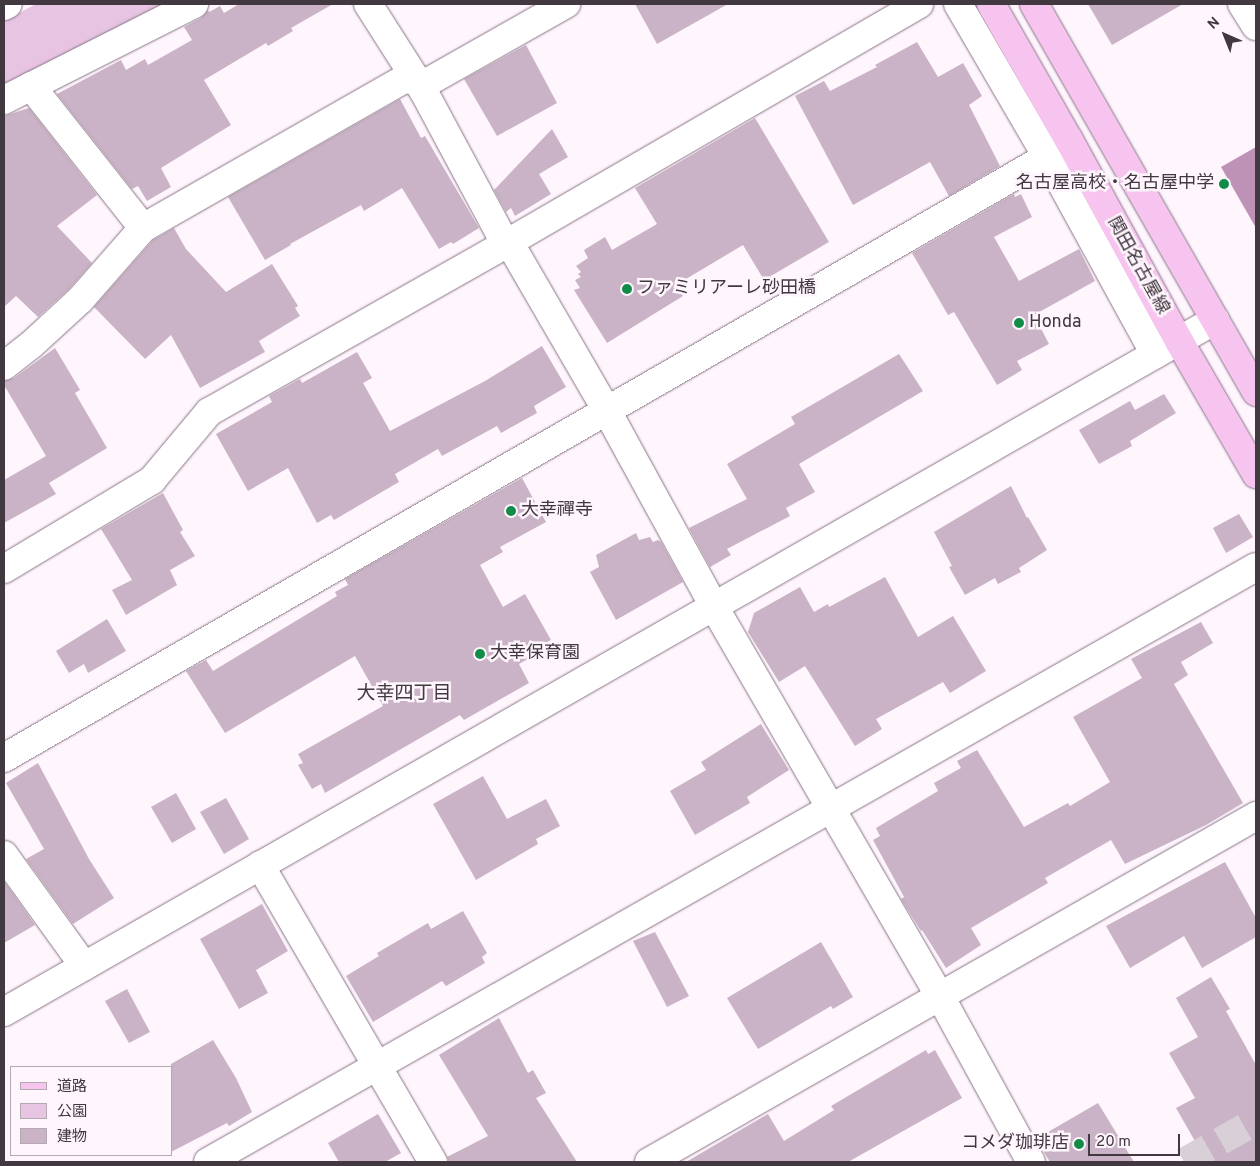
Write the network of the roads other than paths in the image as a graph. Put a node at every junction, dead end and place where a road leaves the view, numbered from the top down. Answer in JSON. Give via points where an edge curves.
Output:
{"nodes":[{"id":1,"x":8,"y":4,"type":"edge"},
{"id":2,"x":194,"y":4,"type":"edge"},
{"id":3,"x":368,"y":4,"type":"edge"},
{"id":4,"x":566,"y":4,"type":"edge"},
{"id":5,"x":919,"y":4,"type":"edge"},
{"id":6,"x":958,"y":4,"type":"edge"},
{"id":7,"x":991,"y":4,"type":"edge"},
{"id":8,"x":1034,"y":4,"type":"edge"},
{"id":9,"x":1242,"y":4,"type":"edge"},
{"id":10,"x":4,"y":6,"type":"edge"},
{"id":11,"x":1256,"y":26,"type":"edge"},
{"id":12,"x":417,"y":82,"type":"junction"},
{"id":13,"x":31,"y":86,"type":"junction"},
{"id":14,"x":4,"y":100,"type":"edge"},
{"id":15,"x":1047,"y":157,"type":"junction"},
{"id":16,"x":143,"y":228,"type":"junction"},
{"id":17,"x":509,"y":242,"type":"junction"},
{"id":18,"x":1215,"y":320,"type":"junction"},
{"id":19,"x":1178,"y":340,"type":"junction"},
{"id":20,"x":1155,"y":354,"type":"junction"},
{"id":21,"x":4,"y":366,"type":"edge"},
{"id":22,"x":1256,"y":392,"type":"edge"},
{"id":23,"x":607,"y":411,"type":"junction"},
{"id":24,"x":1256,"y":474,"type":"edge"},
{"id":25,"x":1256,"y":566,"type":"edge"},
{"id":26,"x":4,"y":570,"type":"edge"},
{"id":27,"x":713,"y":605,"type":"junction"},
{"id":28,"x":4,"y":758,"type":"edge"},
{"id":29,"x":830,"y":809,"type":"junction"},
{"id":30,"x":1256,"y":816,"type":"edge"},
{"id":31,"x":4,"y":855,"type":"edge"},
{"id":32,"x":260,"y":865,"type":"junction"},
{"id":33,"x":84,"y":966,"type":"junction"},
{"id":34,"x":940,"y":996,"type":"junction"},
{"id":35,"x":4,"y":1012,"type":"edge"},
{"id":36,"x":378,"y":1064,"type":"junction"},
{"id":37,"x":208,"y":1162,"type":"edge"},
{"id":38,"x":434,"y":1162,"type":"edge"},
{"id":39,"x":649,"y":1162,"type":"edge"},
{"id":40,"x":1031,"y":1162,"type":"edge"}],
"edges":[{"from":1,"to":10,"type":"street"},
{"from":2,"to":13,"type":"street"},
{"from":3,"to":12,"type":"street"},
{"from":4,"to":12,"type":"street","via":[[428,82]]},
{"from":5,"to":17,"type":"street"},
{"from":6,"to":15,"type":"street"},
{"from":7,"to":19,"type":"main road","name":"関田名古屋線"},
{"from":8,"to":18,"type":"main road"},
{"from":9,"to":11,"type":"street"},
{"from":12,"to":16,"type":"street","via":[[404,79]]},
{"from":12,"to":17,"type":"street","via":[[500,234]]},
{"from":13,"to":14,"type":"street"},
{"from":13,"to":16,"type":"street"},
{"from":15,"to":20,"type":"street"},
{"from":15,"to":23,"type":"street"},
{"from":16,"to":21,"type":"street","via":[[80,300]]},
{"from":17,"to":23,"type":"street"},
{"from":17,"to":26,"type":"street","via":[[209,412],[152,480]]},
{"from":18,"to":19,"type":"street"},
{"from":18,"to":22,"type":"main road"},
{"from":19,"to":20,"type":"street"},
{"from":19,"to":24,"type":"main road","name":"関田名古屋線"},
{"from":20,"to":27,"type":"street"},
{"from":23,"to":27,"type":"street"},
{"from":23,"to":28,"type":"street"},
{"from":25,"to":29,"type":"street"},
{"from":27,"to":29,"type":"street"},
{"from":27,"to":32,"type":"street"},
{"from":29,"to":34,"type":"street"},
{"from":29,"to":36,"type":"street"},
{"from":30,"to":34,"type":"street"},
{"from":31,"to":33,"type":"street"},
{"from":32,"to":33,"type":"street"},
{"from":32,"to":36,"type":"street"},
{"from":33,"to":35,"type":"street"},
{"from":34,"to":39,"type":"street"},
{"from":34,"to":40,"type":"street"},
{"from":36,"to":37,"type":"street"},
{"from":36,"to":38,"type":"street"}]}
